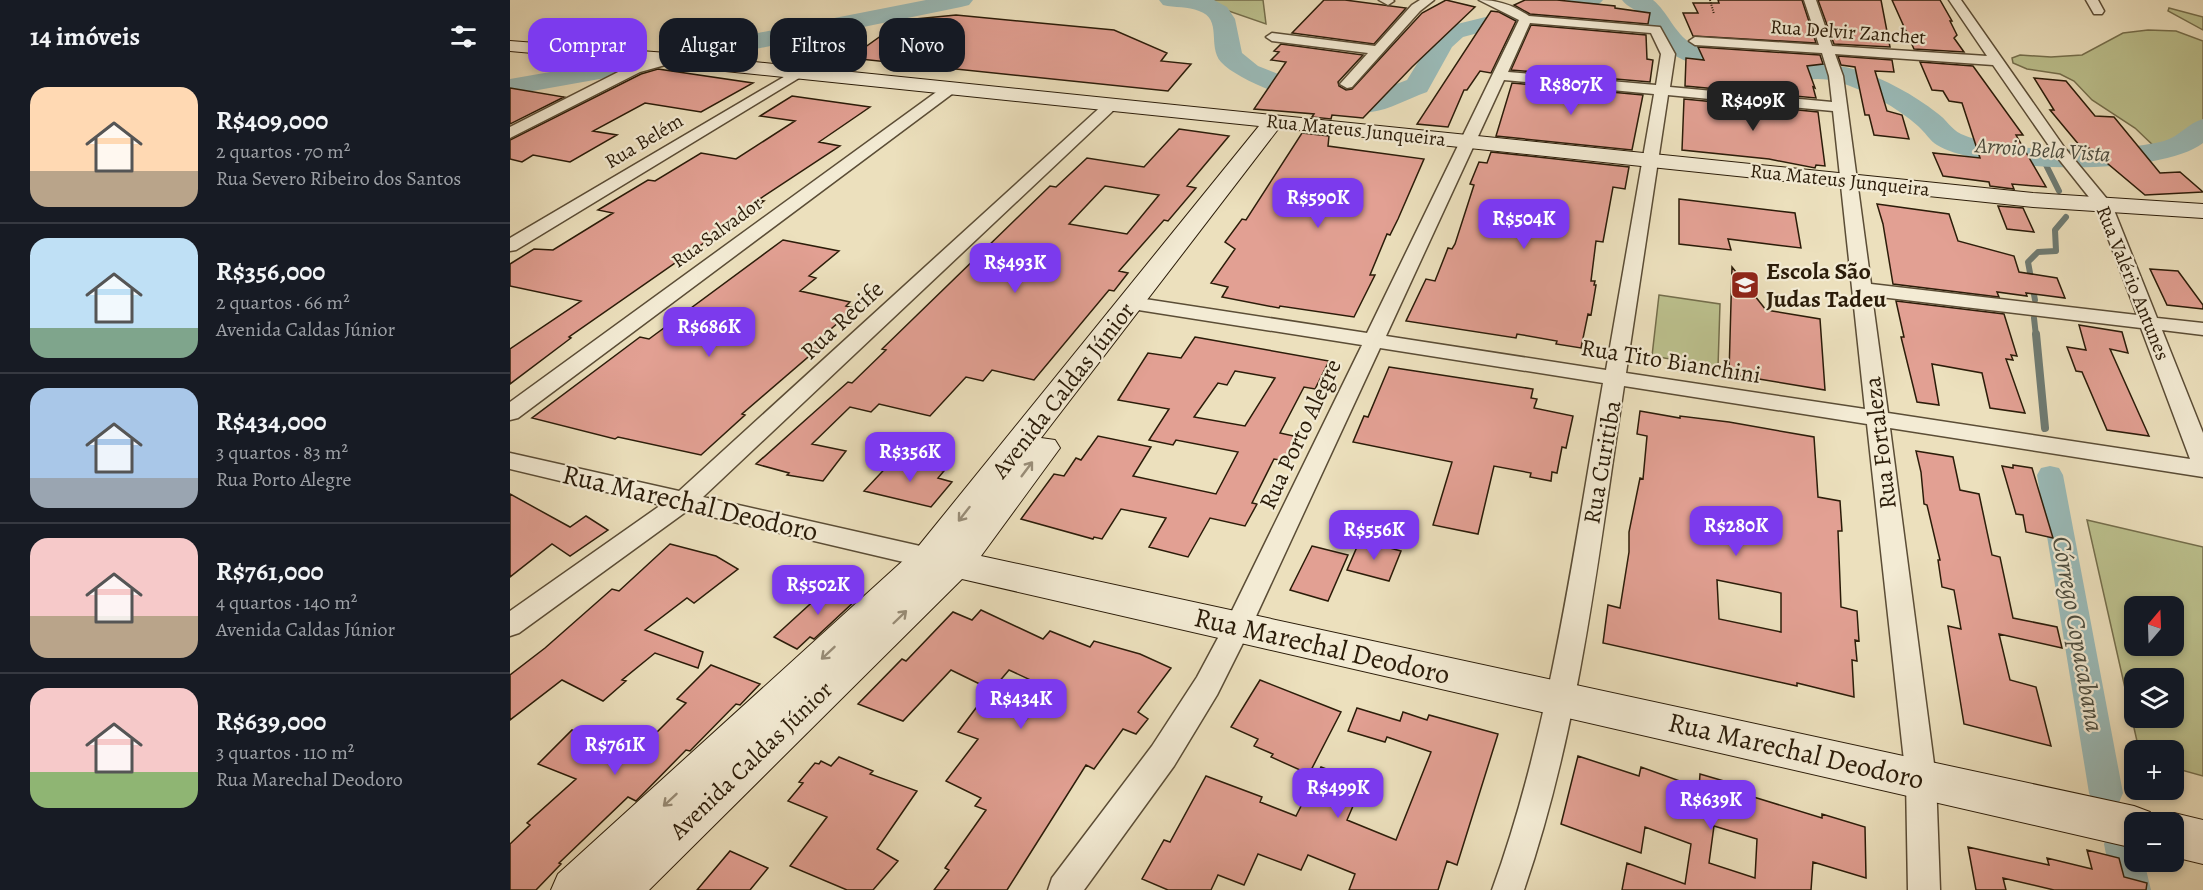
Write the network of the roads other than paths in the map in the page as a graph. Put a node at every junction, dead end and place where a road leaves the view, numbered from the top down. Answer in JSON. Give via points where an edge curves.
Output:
{"nodes":[{"id":1,"x":1428,"y":0,"type":"edge"},
{"id":2,"x":1485,"y":0,"type":"edge"},
{"id":3,"x":1810,"y":0,"type":"edge"},
{"id":4,"x":1955,"y":0,"type":"edge"},
{"id":5,"x":1526,"y":19,"type":"junction"},
{"id":6,"x":1272,"y":37,"type":"dead end"},
{"id":7,"x":1695,"y":41,"type":"dead end"},
{"id":8,"x":510,"y":46,"type":"edge"},
{"id":9,"x":1377,"y":50,"type":"junction"},
{"id":10,"x":1828,"y":50,"type":"junction"},
{"id":11,"x":659,"y":58,"type":"edge"},
{"id":12,"x":1998,"y":61,"type":"junction"},
{"id":13,"x":659,"y":62,"type":"edge"},
{"id":14,"x":800,"y":72,"type":"joint"},
{"id":15,"x":1499,"y":75,"type":"junction"},
{"id":16,"x":1347,"y":84,"type":"dead end"},
{"id":17,"x":951,"y":88,"type":"junction"},
{"id":18,"x":1662,"y":90,"type":"junction"},
{"id":19,"x":1111,"y":105,"type":"junction"},
{"id":20,"x":1840,"y":107,"type":"junction"},
{"id":21,"x":1281,"y":122,"type":"junction"},
{"id":22,"x":510,"y":133,"type":"edge"},
{"id":23,"x":1468,"y":142,"type":"junction"},
{"id":24,"x":1650,"y":161,"type":"junction"},
{"id":25,"x":1849,"y":181,"type":"junction"},
{"id":26,"x":2104,"y":205,"type":"junction"},
{"id":27,"x":2203,"y":211,"type":"edge"},
{"id":28,"x":510,"y":246,"type":"edge"},
{"id":29,"x":1862,"y":289,"type":"junction"},
{"id":30,"x":1142,"y":305,"type":"junction"},
{"id":31,"x":2149,"y":322,"type":"junction"},
{"id":32,"x":2203,"y":329,"type":"edge"},
{"id":33,"x":1374,"y":340,"type":"junction"},
{"id":34,"x":1616,"y":378,"type":"junction"},
{"id":35,"x":510,"y":413,"type":"edge"},
{"id":36,"x":1877,"y":419,"type":"junction"},
{"id":37,"x":510,"y":461,"type":"edge"},
{"id":38,"x":2203,"y":462,"type":"edge"},
{"id":39,"x":2203,"y":469,"type":"edge"},
{"id":40,"x":684,"y":501,"type":"junction"},
{"id":41,"x":942,"y":561,"type":"junction"},
{"id":42,"x":510,"y":625,"type":"edge"},
{"id":43,"x":1238,"y":627,"type":"junction"},
{"id":44,"x":1562,"y":699,"type":"junction"},
{"id":45,"x":1921,"y":779,"type":"junction"},
{"id":46,"x":2124,"y":825,"type":"edge"},
{"id":47,"x":2184,"y":837,"type":"edge"},
{"id":48,"x":2203,"y":842,"type":"edge"},
{"id":49,"x":574,"y":890,"type":"edge"},
{"id":50,"x":616,"y":890,"type":"edge"},
{"id":51,"x":1064,"y":890,"type":"edge"},
{"id":52,"x":1508,"y":890,"type":"edge"},
{"id":53,"x":1924,"y":890,"type":"edge"}],
"edges":[{"from":1,"to":9,"type":"street"},
{"from":2,"to":5,"type":"street"},
{"from":3,"to":10,"type":"street","name":"Rua Fortaleza"},
{"from":4,"to":12,"type":"street","name":"Rua Valério Antunes"},
{"from":5,"to":15,"type":"street","name":"Rua Porto Alegre"},
{"from":5,"to":18,"type":"street","name":"Rua Curitiba","via":[[1656,30],[1668,54]]},
{"from":6,"to":9,"type":"street"},
{"from":7,"to":10,"type":"street","name":"Rua Delvir Zanchet"},
{"from":8,"to":11,"type":"main road","name":"Rua Mateus Junqueira"},
{"from":9,"to":16,"type":"street"},
{"from":10,"to":12,"type":"street","name":"Rua Delvir Zanchet"},
{"from":10,"to":20,"type":"street","name":"Rua Fortaleza"},
{"from":12,"to":26,"type":"street","name":"Rua Valério Antunes"},
{"from":13,"to":22,"type":"street","via":[[635,69]]},
{"from":14,"to":17,"type":"main road","name":"Rua Mateus Junqueira"},
{"from":14,"to":28,"type":"street","name":"Rua Belém"},
{"from":15,"to":18,"type":"street"},
{"from":15,"to":23,"type":"street","name":"Rua Porto Alegre"},
{"from":17,"to":19,"type":"main road","name":"Rua Mateus Junqueira"},
{"from":17,"to":35,"type":"street","name":"Rua Salvador"},
{"from":18,"to":20,"type":"street"},
{"from":18,"to":24,"type":"street","name":"Rua Curitiba"},
{"from":19,"to":21,"type":"main road","name":"Rua Mateus Junqueira"},
{"from":19,"to":40,"type":"street","name":"Rua Recife"},
{"from":20,"to":25,"type":"street","name":"Rua Fortaleza"},
{"from":21,"to":23,"type":"main road","name":"Rua Mateus Junqueira"},
{"from":21,"to":30,"type":"main road","name":"Avenida Caldas Júnior"},
{"from":23,"to":24,"type":"main road","name":"Rua Mateus Junqueira"},
{"from":23,"to":33,"type":"street","name":"Rua Porto Alegre"},
{"from":24,"to":25,"type":"main road","name":"Rua Mateus Junqueira"},
{"from":24,"to":34,"type":"street","name":"Rua Curitiba"},
{"from":25,"to":26,"type":"main road","name":"Rua Mateus Junqueira"},
{"from":25,"to":29,"type":"street","name":"Rua Fortaleza"},
{"from":26,"to":27,"type":"main road","name":"Rua Mateus Junqueira"},
{"from":26,"to":31,"type":"street","name":"Rua Valério Antunes"},
{"from":29,"to":31,"type":"street"},
{"from":29,"to":36,"type":"street","name":"Rua Fortaleza"},
{"from":30,"to":33,"type":"street","name":"Rua Tito Bianchini"},
{"from":30,"to":41,"type":"main road","name":"Avenida Caldas Júnior"},
{"from":31,"to":32,"type":"street"},
{"from":31,"to":38,"type":"street","name":"Rua Valério Antunes"},
{"from":33,"to":34,"type":"street","name":"Rua Tito Bianchini"},
{"from":33,"to":43,"type":"street","name":"Rua Porto Alegre"},
{"from":34,"to":36,"type":"street","name":"Rua Tito Bianchini"},
{"from":34,"to":44,"type":"street","name":"Rua Curitiba"},
{"from":36,"to":39,"type":"street","name":"Rua Tito Bianchini"},
{"from":36,"to":45,"type":"street","name":"Rua Fortaleza"},
{"from":37,"to":40,"type":"street","name":"Rua Marechal Deodoro"},
{"from":40,"to":41,"type":"street","name":"Rua Marechal Deodoro"},
{"from":40,"to":42,"type":"street","name":"Rua Recife"},
{"from":41,"to":43,"type":"main road","name":"Rua Marechal Deodoro"},
{"from":41,"to":49,"type":"main road","name":"Avenida Caldas Júnior","one_way":true},
{"from":50,"to":41,"type":"main road","name":"Avenida Caldas Júnior","one_way":true},
{"from":43,"to":44,"type":"main road","name":"Rua Marechal Deodoro"},
{"from":43,"to":51,"type":"street","name":"Rua Porto Alegre","via":[[1163,756]]},
{"from":44,"to":45,"type":"main road","name":"Rua Marechal Deodoro"},
{"from":44,"to":52,"type":"street","name":"Rua Curitiba","via":[[1527,836]]},
{"from":45,"to":46,"type":"main road","name":"Rua Marechal Deodoro"},
{"from":45,"to":53,"type":"street","name":"Rua Fortaleza"},
{"from":47,"to":48,"type":"main road"}]}
